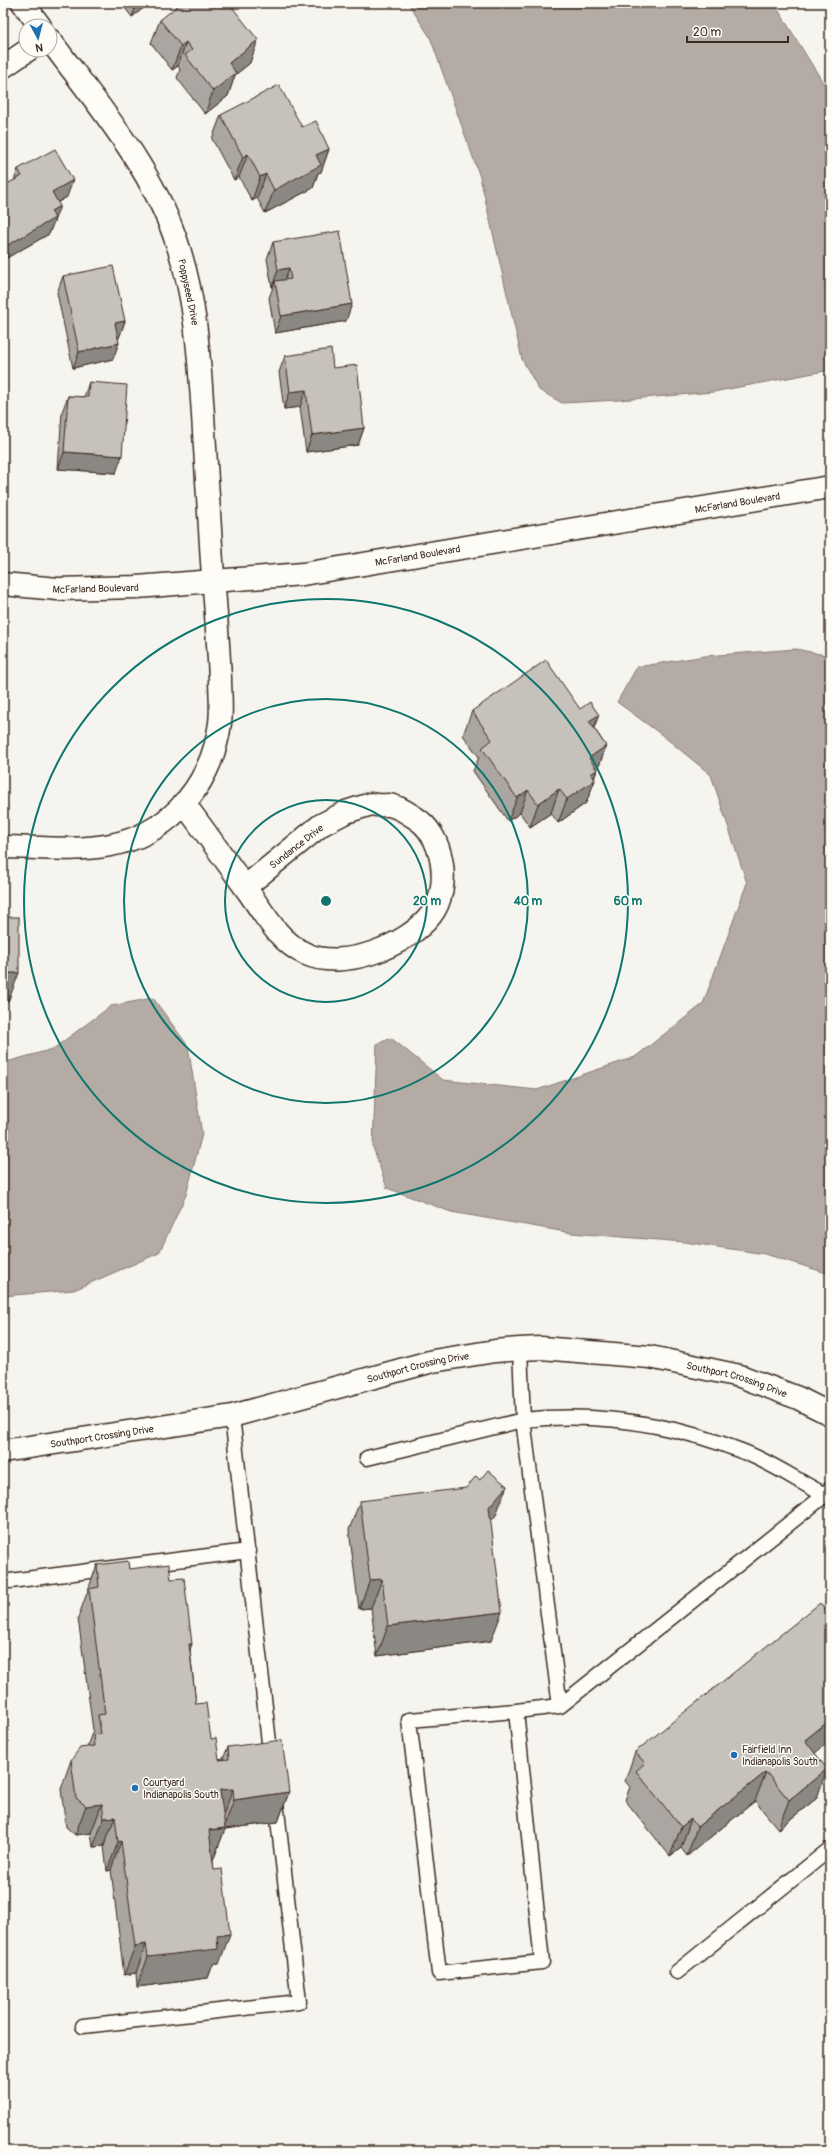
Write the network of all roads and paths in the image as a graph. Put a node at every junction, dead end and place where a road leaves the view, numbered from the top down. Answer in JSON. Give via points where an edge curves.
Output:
{"nodes":[{"id":1,"x":23,"y":3,"type":"edge"},
{"id":2,"x":34,"y":18,"type":"edge"},
{"id":3,"x":58,"y":51,"type":"edge"},
{"id":4,"x":18,"y":57,"type":"edge"},
{"id":5,"x":3,"y":67,"type":"edge"},
{"id":6,"x":830,"y":487,"type":"edge"},
{"id":7,"x":214,"y":582,"type":"junction"},
{"id":8,"x":3,"y":584,"type":"edge"},
{"id":9,"x":184,"y":803,"type":"junction"},
{"id":10,"x":3,"y":848,"type":"edge"},
{"id":11,"x":245,"y":887,"type":"junction"},
{"id":12,"x":520,"y":1349,"type":"junction"},
{"id":13,"x":830,"y":1414,"type":"edge"},
{"id":14,"x":232,"y":1416,"type":"junction"},
{"id":15,"x":523,"y":1420,"type":"junction"},
{"id":16,"x":3,"y":1451,"type":"edge"},
{"id":17,"x":367,"y":1458,"type":"dead end"},
{"id":18,"x":827,"y":1492,"type":"edge"},
{"id":19,"x":248,"y":1551,"type":"junction"},
{"id":20,"x":10,"y":1581,"type":"dead end"},
{"id":21,"x":560,"y":1706,"type":"junction"},
{"id":22,"x":516,"y":1711,"type":"junction"},
{"id":23,"x":273,"y":1773,"type":"edge"},
{"id":24,"x":275,"y":1788,"type":"edge"},
{"id":25,"x":830,"y":1849,"type":"edge"},
{"id":26,"x":677,"y":1972,"type":"dead end"},
{"id":27,"x":83,"y":2026,"type":"dead end"}],
"edges":[{"from":1,"to":2,"type":"street"},
{"from":3,"to":7,"type":"street","name":"Poppyseed Drive","via":[[135,156],[165,212],[190,287],[195,317]]},
{"from":4,"to":5,"type":"street"},
{"from":6,"to":7,"type":"street","name":"McFarland Boulevard","via":[[303,574]]},
{"from":7,"to":8,"type":"street","name":"McFarland Boulevard","via":[[137,588],[58,589]]},
{"from":7,"to":9,"type":"street","via":[[219,644],[220,723],[215,749],[207,768]]},
{"from":9,"to":10,"type":"street","via":[[154,829],[134,839],[107,847]]},
{"from":9,"to":11,"type":"street","name":"Sundance Drive"},
{"from":11,"to":11,"type":"street","name":"Sundance Drive","via":[[284,939],[305,954],[321,960],[339,960],[376,953],[419,926],[432,914],[440,896],[443,875],[439,850],[432,835],[420,822],[390,805],[371,804],[346,812],[321,825]]},
{"from":12,"to":13,"type":"street","name":"Southport Crossing Drive","via":[[541,1348],[650,1357],[740,1376],[798,1398]]},
{"from":12,"to":14,"type":"street","name":"Southport Crossing Drive","via":[[433,1361]]},
{"from":12,"to":15,"type":"lane"},
{"from":14,"to":16,"type":"street","name":"Southport Crossing Drive"},
{"from":14,"to":19,"type":"lane"},
{"from":15,"to":17,"type":"lane"},
{"from":15,"to":18,"type":"lane","via":[[558,1416],[595,1417],[640,1423],[694,1435],[745,1452]]},
{"from":15,"to":21,"type":"lane"},
{"from":18,"to":21,"type":"lane"},
{"from":19,"to":20,"type":"lane"},
{"from":19,"to":23,"type":"lane"},
{"from":21,"to":22,"type":"lane"},
{"from":22,"to":22,"type":"lane","via":[[542,1962],[439,1973],[409,1720]]},
{"from":24,"to":27,"type":"lane","via":[[299,2002]]},
{"from":25,"to":26,"type":"lane"}]}
